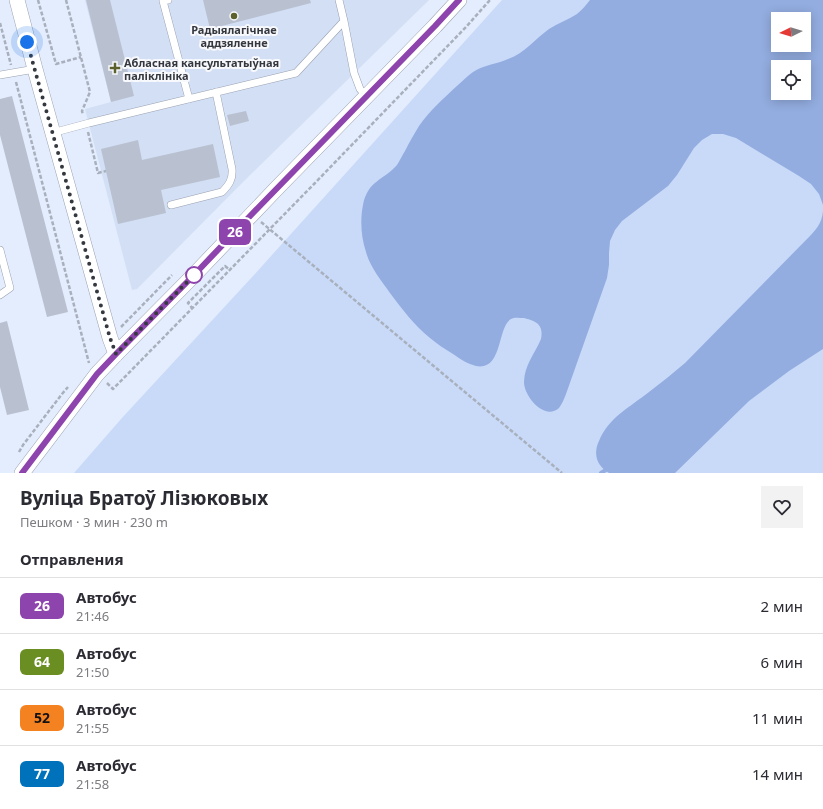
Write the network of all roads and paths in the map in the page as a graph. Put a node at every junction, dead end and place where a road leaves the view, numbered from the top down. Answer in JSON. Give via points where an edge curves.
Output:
{"nodes":[{"id":1,"x":17,"y":0,"type":"edge"},
{"id":2,"x":38,"y":0,"type":"edge"},
{"id":3,"x":66,"y":0,"type":"edge"},
{"id":4,"x":168,"y":0,"type":"edge"},
{"id":5,"x":339,"y":0,"type":"edge"},
{"id":6,"x":459,"y":0,"type":"edge"},
{"id":7,"x":490,"y":0,"type":"edge"},
{"id":8,"x":344,"y":21,"type":"junction"},
{"id":9,"x":0,"y":23,"type":"edge"},
{"id":10,"x":81,"y":57,"type":"junction"},
{"id":11,"x":35,"y":69,"type":"junction"},
{"id":12,"x":13,"y":73,"type":"junction"},
{"id":13,"x":0,"y":75,"type":"edge"},
{"id":14,"x":216,"y":92,"type":"junction"},
{"id":15,"x":366,"y":97,"type":"junction"},
{"id":16,"x":189,"y":99,"type":"junction"},
{"id":17,"x":86,"y":124,"type":"junction"},
{"id":18,"x":52,"y":133,"type":"junction"},
{"id":19,"x":106,"y":171,"type":"dead end"},
{"id":20,"x":171,"y":205,"type":"dead end"},
{"id":21,"x":252,"y":214,"type":"junction"},
{"id":22,"x":270,"y":230,"type":"junction"},
{"id":23,"x":0,"y":250,"type":"edge"},
{"id":24,"x":230,"y":270,"type":"junction"},
{"id":25,"x":0,"y":295,"type":"edge"},
{"id":26,"x":193,"y":309,"type":"junction"},
{"id":27,"x":116,"y":354,"type":"junction"},
{"id":28,"x":97,"y":374,"type":"junction"},
{"id":29,"x":62,"y":394,"type":"dead end"},
{"id":30,"x":23,"y":445,"type":"dead end"},
{"id":31,"x":22,"y":473,"type":"edge"},
{"id":32,"x":562,"y":473,"type":"edge"}],
"edges":[{"from":1,"to":11,"type":"street"},
{"from":2,"to":10,"type":"path","via":[[56,64]]},
{"from":3,"to":10,"type":"path"},
{"from":4,"to":16,"type":"lane","via":[[163,1]]},
{"from":5,"to":8,"type":"lane"},
{"from":6,"to":15,"type":"street"},
{"from":7,"to":22,"type":"path"},
{"from":8,"to":14,"type":"lane","via":[[296,73]]},
{"from":8,"to":15,"type":"lane","via":[[354,73]]},
{"from":9,"to":12,"type":"path"},
{"from":10,"to":17,"type":"path","via":[[90,92],[82,111]]},
{"from":11,"to":12,"type":"lane"},
{"from":11,"to":18,"type":"street"},
{"from":12,"to":13,"type":"lane"},
{"from":12,"to":28,"type":"path","via":[[89,366]]},
{"from":14,"to":16,"type":"lane"},
{"from":14,"to":20,"type":"lane","via":[[232,169],[231,181],[222,192]]},
{"from":15,"to":21,"type":"street"},
{"from":16,"to":17,"type":"lane"},
{"from":17,"to":18,"type":"lane"},
{"from":17,"to":19,"type":"path","via":[[98,173]]},
{"from":18,"to":27,"type":"street"},
{"from":21,"to":22,"type":"path"},
{"from":21,"to":27,"type":"street"},
{"from":22,"to":24,"type":"path"},
{"from":22,"to":32,"type":"path"},
{"from":23,"to":25,"type":"lane","via":[[10,288]]},
{"from":24,"to":26,"type":"path"},
{"from":24,"to":26,"type":"path","via":[[225,266],[188,303]]},
{"from":26,"to":28,"type":"path","via":[[113,389]]},
{"from":27,"to":28,"type":"street"},
{"from":28,"to":31,"type":"street"},
{"from":29,"to":30,"type":"path"}]}
